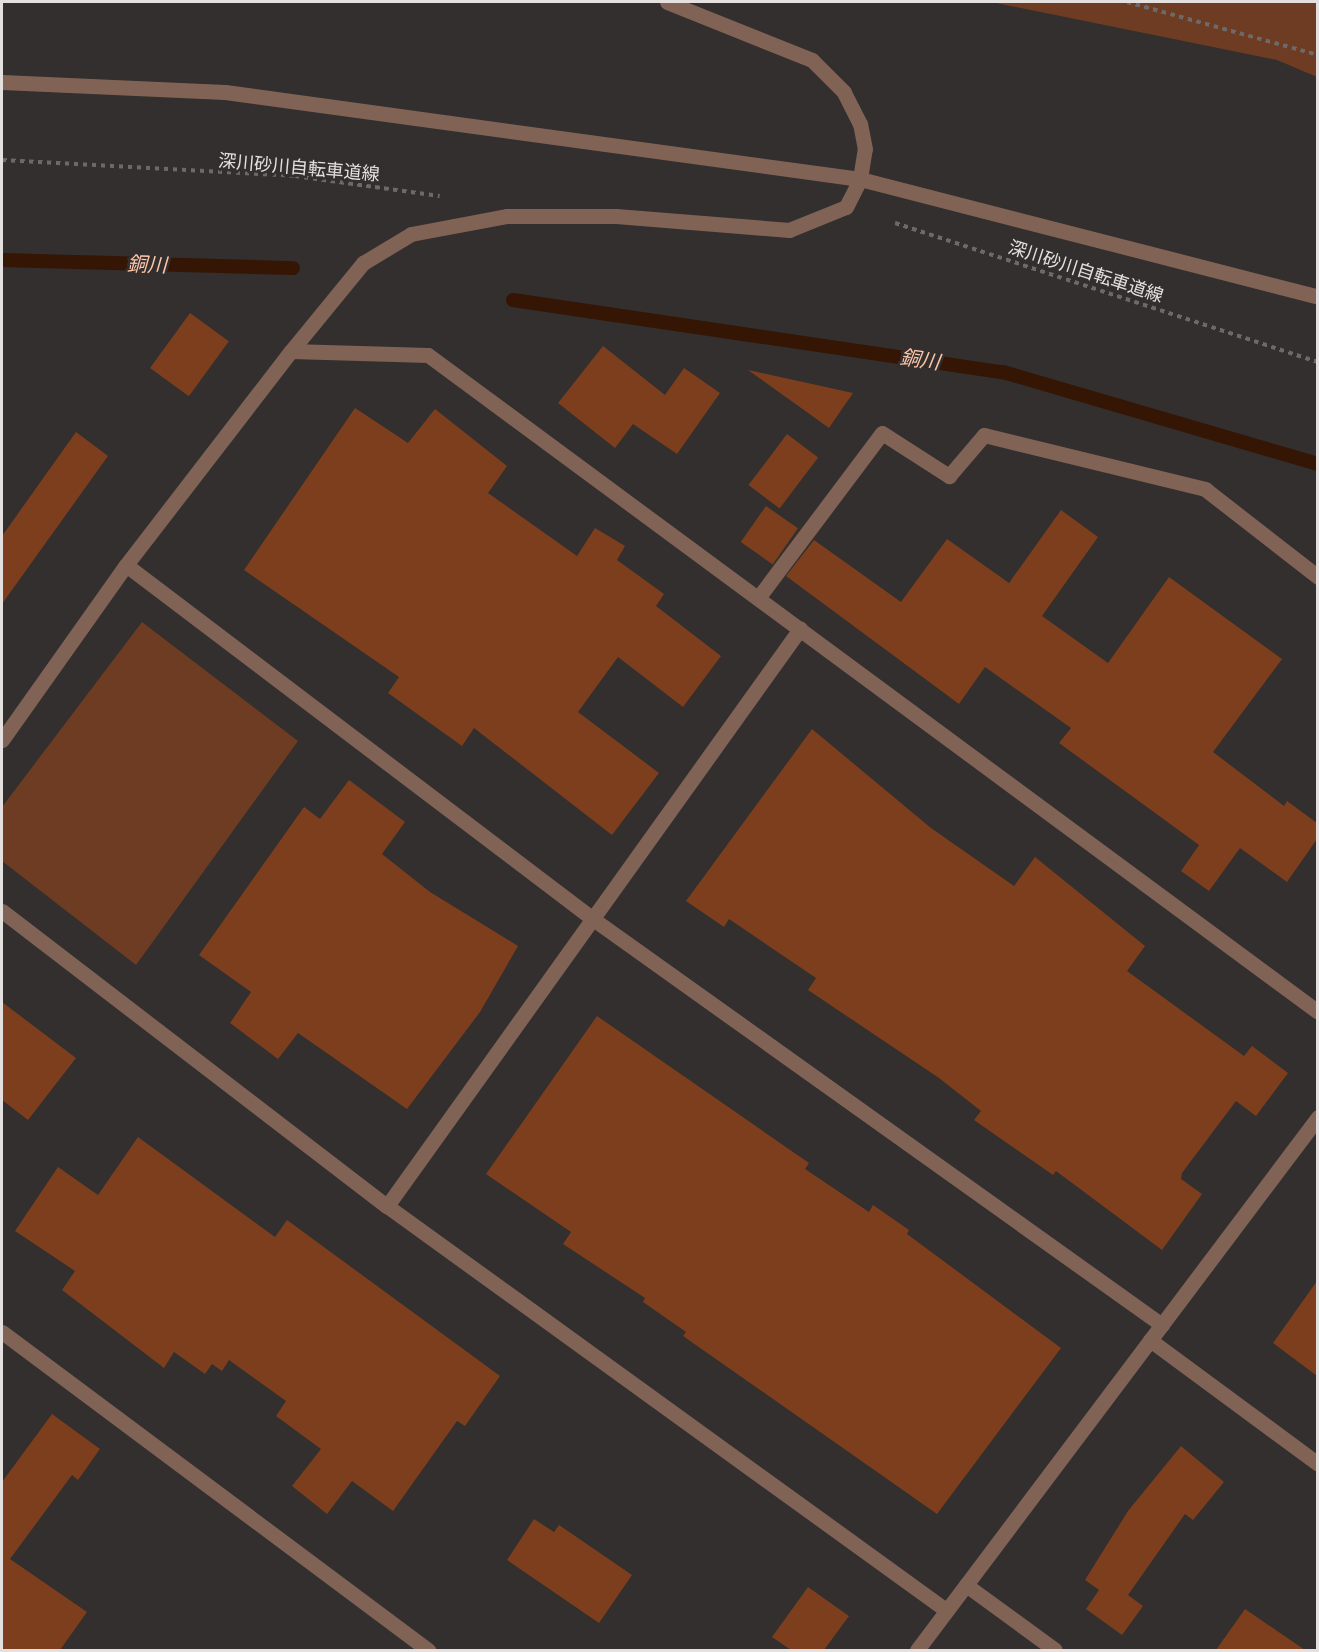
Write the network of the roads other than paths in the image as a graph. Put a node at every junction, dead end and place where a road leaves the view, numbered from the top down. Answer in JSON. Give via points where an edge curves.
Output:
{"nodes":[{"id":1,"x":667,"y":2,"type":"edge"},
{"id":2,"x":2,"y":82,"type":"edge"},
{"id":3,"x":860,"y":179,"type":"junction"},
{"id":4,"x":1317,"y":297,"type":"edge"},
{"id":5,"x":291,"y":351,"type":"junction"},
{"id":6,"x":126,"y":566,"type":"junction"},
{"id":7,"x":1317,"y":577,"type":"edge"},
{"id":8,"x":758,"y":598,"type":"junction"},
{"id":9,"x":800,"y":629,"type":"junction"},
{"id":10,"x":2,"y":740,"type":"edge"},
{"id":11,"x":2,"y":911,"type":"edge"},
{"id":12,"x":593,"y":919,"type":"junction"},
{"id":13,"x":1317,"y":1012,"type":"edge"},
{"id":14,"x":1317,"y":1117,"type":"edge"},
{"id":15,"x":387,"y":1206,"type":"junction"},
{"id":16,"x":1162,"y":1325,"type":"junction"},
{"id":17,"x":2,"y":1332,"type":"edge"},
{"id":18,"x":1150,"y":1340,"type":"junction"},
{"id":19,"x":1317,"y":1464,"type":"edge"},
{"id":20,"x":966,"y":1585,"type":"junction"},
{"id":21,"x":946,"y":1610,"type":"junction"},
{"id":22,"x":428,"y":1650,"type":"edge"},
{"id":23,"x":917,"y":1650,"type":"edge"},
{"id":24,"x":1055,"y":1650,"type":"edge"}],
"edges":[{"from":1,"to":3,"type":"street","via":[[812,60],[844,92],[860,124],[865,150]]},
{"from":2,"to":3,"type":"street","via":[[225,92]]},
{"from":3,"to":4,"type":"street"},
{"from":3,"to":5,"type":"street","via":[[846,207],[789,230],[616,216],[507,216],[411,234],[363,264]]},
{"from":5,"to":6,"type":"street"},
{"from":5,"to":8,"type":"street","via":[[428,355]]},
{"from":6,"to":10,"type":"street"},
{"from":6,"to":12,"type":"street"},
{"from":7,"to":8,"type":"street","via":[[1204,489],[984,435],[949,476],[882,433]]},
{"from":8,"to":9,"type":"street"},
{"from":9,"to":12,"type":"street"},
{"from":9,"to":13,"type":"street"},
{"from":11,"to":15,"type":"street"},
{"from":12,"to":15,"type":"street"},
{"from":12,"to":16,"type":"street"},
{"from":14,"to":16,"type":"street"},
{"from":15,"to":21,"type":"street"},
{"from":16,"to":18,"type":"street"},
{"from":17,"to":22,"type":"street"},
{"from":18,"to":19,"type":"street"},
{"from":18,"to":20,"type":"street"},
{"from":20,"to":21,"type":"street"},
{"from":20,"to":24,"type":"street"},
{"from":21,"to":23,"type":"street"}]}
